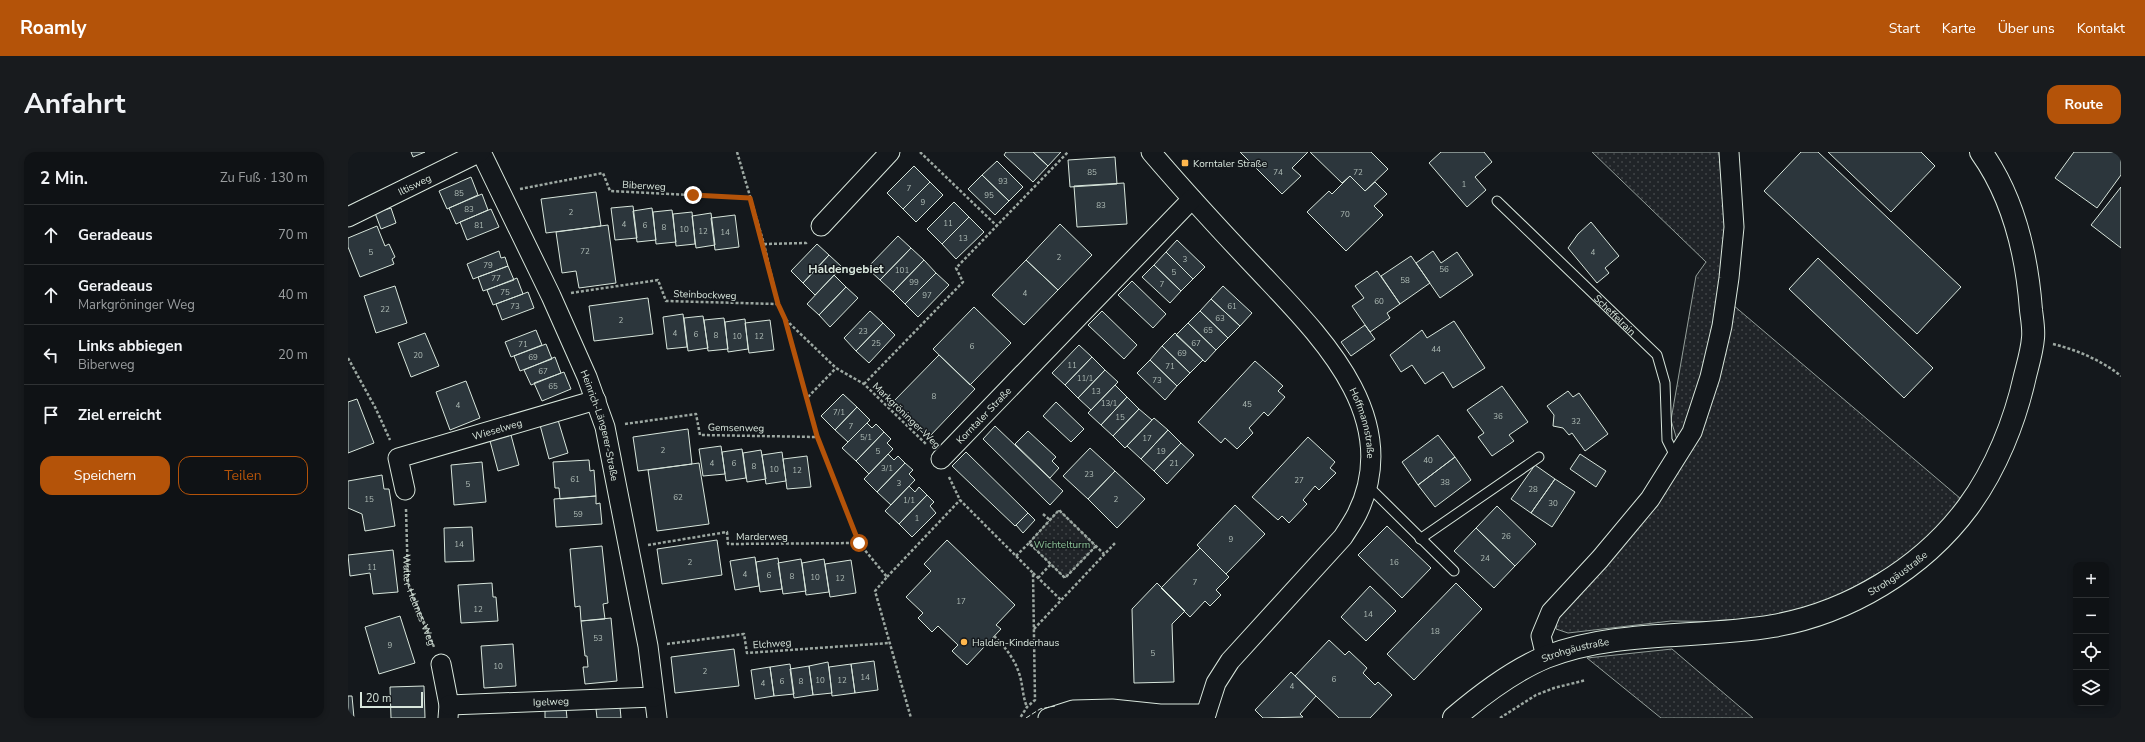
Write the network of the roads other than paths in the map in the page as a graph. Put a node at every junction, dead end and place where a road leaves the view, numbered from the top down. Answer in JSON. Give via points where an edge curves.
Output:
{"nodes":[{"id":1,"x":481,"y":152,"type":"edge"},
{"id":2,"x":890,"y":152,"type":"edge"},
{"id":3,"x":1151,"y":152,"type":"edge"},
{"id":4,"x":1729,"y":152,"type":"edge"},
{"id":5,"x":1981,"y":152,"type":"edge"},
{"id":6,"x":1192,"y":199,"type":"junction"},
{"id":7,"x":1497,"y":201,"type":"dead end"},
{"id":8,"x":348,"y":217,"type":"edge"},
{"id":9,"x":821,"y":226,"type":"road end"},
{"id":10,"x":596,"y":400,"type":"junction"},
{"id":11,"x":1539,"y":457,"type":"dead end"},
{"id":12,"x":1676,"y":458,"type":"junction"},
{"id":13,"x":941,"y":459,"type":"road end"},
{"id":14,"x":1367,"y":485,"type":"junction"},
{"id":15,"x":405,"y":496,"type":"road end"},
{"id":16,"x":1420,"y":539,"type":"junction"},
{"id":17,"x":1454,"y":571,"type":"dead end"},
{"id":18,"x":1546,"y":657,"type":"junction"},
{"id":19,"x":441,"y":664,"type":"road end"},
{"id":20,"x":654,"y":697,"type":"junction"},
{"id":21,"x":448,"y":711,"type":"edge"},
{"id":22,"x":1206,"y":716,"type":"edge"},
{"id":23,"x":657,"y":718,"type":"edge"},
{"id":24,"x":1048,"y":718,"type":"edge"},
{"id":25,"x":1454,"y":718,"type":"edge"}],
"edges":[{"from":1,"to":8,"type":"street","name":"Iltisweg"},
{"from":1,"to":10,"type":"street","name":"Heinrich-Längerer-Straße","via":[[551,296]]},
{"from":2,"to":9,"type":"street"},
{"from":3,"to":6,"type":"street","name":"Hoffmannstraße"},
{"from":4,"to":12,"type":"street","via":[[1734,227],[1722,326],[1710,377],[1692,432]]},
{"from":5,"to":18,"type":"main road","name":"Strohgäustraße","via":[[1988,161],[2008,204],[2020,242],[2029,282],[2033,338],[2021,395],[2005,440],[1970,505],[1954,524],[1922,556],[1871,592],[1823,613],[1774,626],[1720,633],[1624,639]]},
{"from":6,"to":13,"type":"street","name":"Korntaler Straße"},
{"from":6,"to":14,"type":"street","name":"Hoffmannstraße","via":[[1308,324],[1343,369],[1360,400],[1367,426],[1371,457]]},
{"from":7,"to":12,"type":"lane","name":"Scheffelrain","via":[[1656,355],[1665,383],[1667,440]]},
{"from":10,"to":15,"type":"street","name":"Wieselweg","via":[[398,458]]},
{"from":10,"to":20,"type":"street","name":"Heinrich-Längerer-Straße","via":[[605,427],[648,646]]},
{"from":11,"to":16,"type":"lane"},
{"from":12,"to":18,"type":"street","via":[[1650,499],[1551,612],[1541,636]]},
{"from":14,"to":16,"type":"lane"},
{"from":14,"to":22,"type":"street","name":"Hoffmannstraße","via":[[1358,513],[1343,537],[1230,661],[1216,683]]},
{"from":16,"to":17,"type":"lane"},
{"from":18,"to":25,"type":"main road","name":"Strohgäustraße","via":[[1513,674]]},
{"from":19,"to":21,"type":"street"},
{"from":20,"to":21,"type":"street","name":"Igelweg"},
{"from":20,"to":23,"type":"street","name":"Heinrich-Längerer-Straße"},
{"from":22,"to":24,"type":"street","via":[[1112,709],[1073,710]]}]}
